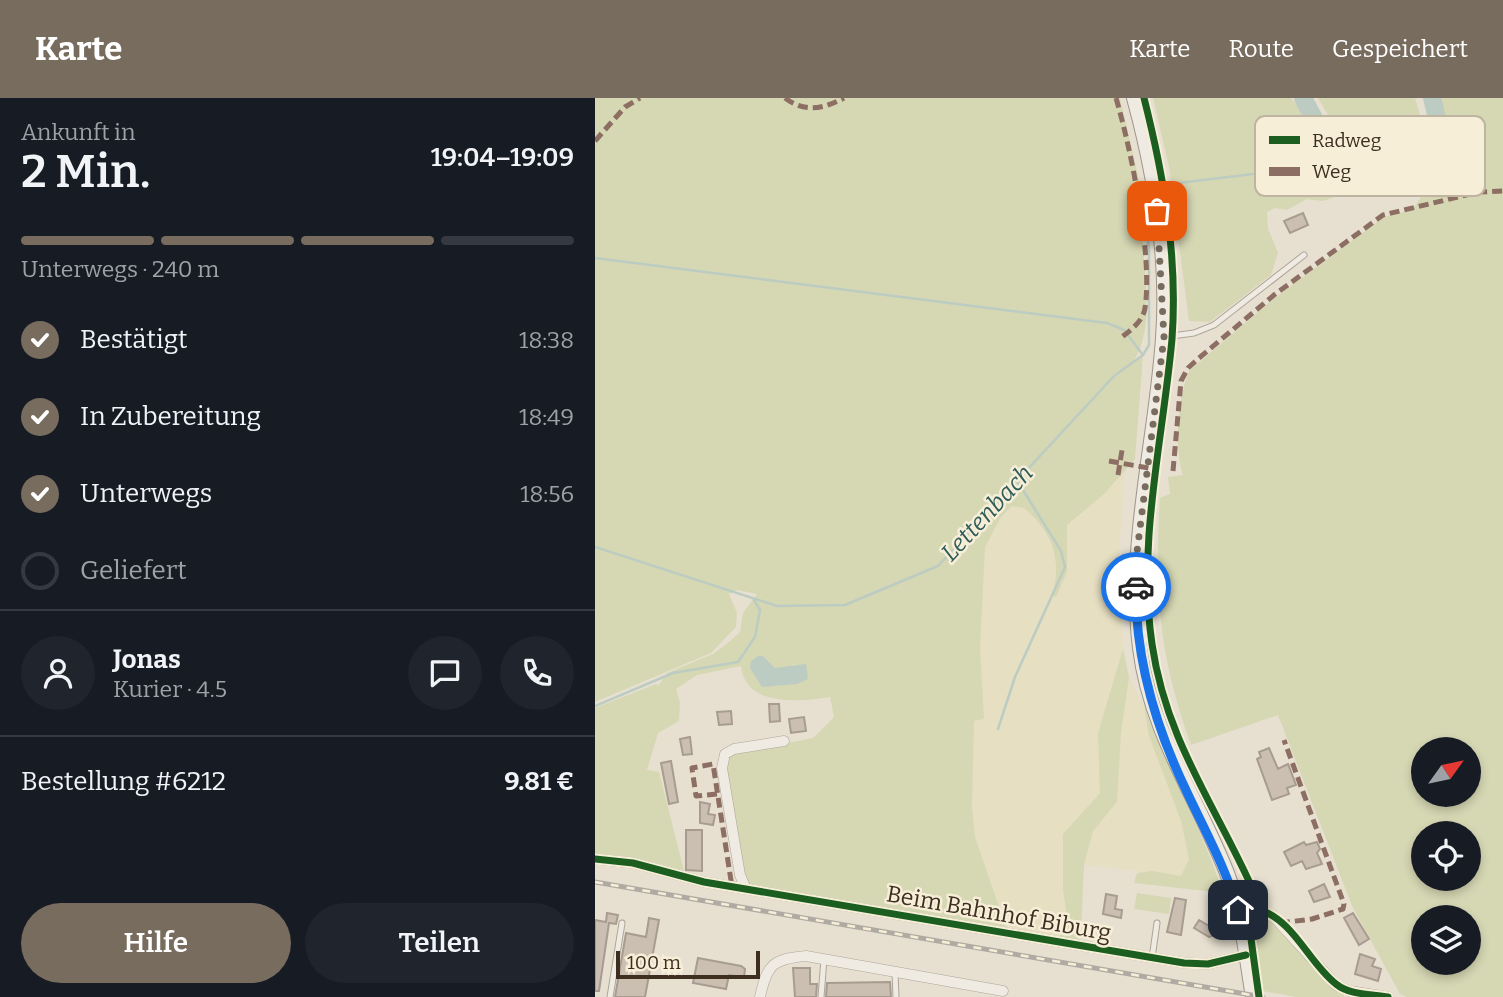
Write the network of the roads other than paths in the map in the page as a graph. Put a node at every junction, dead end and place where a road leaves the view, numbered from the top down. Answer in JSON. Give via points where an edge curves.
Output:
{"nodes":[{"id":1,"x":1135,"y":98,"type":"edge"},
{"id":2,"x":1304,"y":255,"type":"dead end"},
{"id":3,"x":1164,"y":337,"type":"junction"},
{"id":4,"x":785,"y":741,"type":"dead end"},
{"id":5,"x":595,"y":859,"type":"edge"},
{"id":6,"x":746,"y":889,"type":"junction"},
{"id":7,"x":1238,"y":910,"type":"junction"},
{"id":8,"x":622,"y":923,"type":"dead end"},
{"id":9,"x":1157,"y":923,"type":"dead end"},
{"id":10,"x":1246,"y":955,"type":"junction"},
{"id":11,"x":1152,"y":958,"type":"junction"},
{"id":12,"x":824,"y":959,"type":"junction"},
{"id":13,"x":895,"y":971,"type":"junction"},
{"id":14,"x":1003,"y":992,"type":"dead end"},
{"id":15,"x":610,"y":997,"type":"edge"},
{"id":16,"x":760,"y":997,"type":"edge"},
{"id":17,"x":821,"y":997,"type":"edge"},
{"id":18,"x":896,"y":997,"type":"edge"},
{"id":19,"x":1253,"y":997,"type":"edge"},
{"id":20,"x":1388,"y":997,"type":"edge"}],
"edges":[{"from":1,"to":3,"type":"main road","via":[[1155,186]]},
{"from":2,"to":3,"type":"lane","via":[[1214,326]]},
{"from":3,"to":7,"type":"main road","via":[[1136,560],[1140,651],[1149,697],[1168,751],[1215,846]]},
{"from":4,"to":6,"type":"street","via":[[725,754],[725,782]]},
{"from":5,"to":6,"type":"street","name":"Beim Bahnhof Biburg"},
{"from":6,"to":11,"type":"street","name":"Beim Bahnhof Biburg"},
{"from":7,"to":10,"type":"main road"},
{"from":7,"to":20,"type":"street","via":[[1258,909],[1273,916],[1336,985]]},
{"from":8,"to":15,"type":"lane"},
{"from":9,"to":11,"type":"lane"},
{"from":10,"to":11,"type":"street","name":"Beim Bahnhof Biburg","via":[[1196,964]]},
{"from":10,"to":19,"type":"main road"},
{"from":12,"to":13,"type":"street"},
{"from":12,"to":16,"type":"street","via":[[784,958],[775,963],[765,974]]},
{"from":12,"to":17,"type":"lane"},
{"from":13,"to":14,"type":"street"},
{"from":13,"to":18,"type":"lane"}]}
